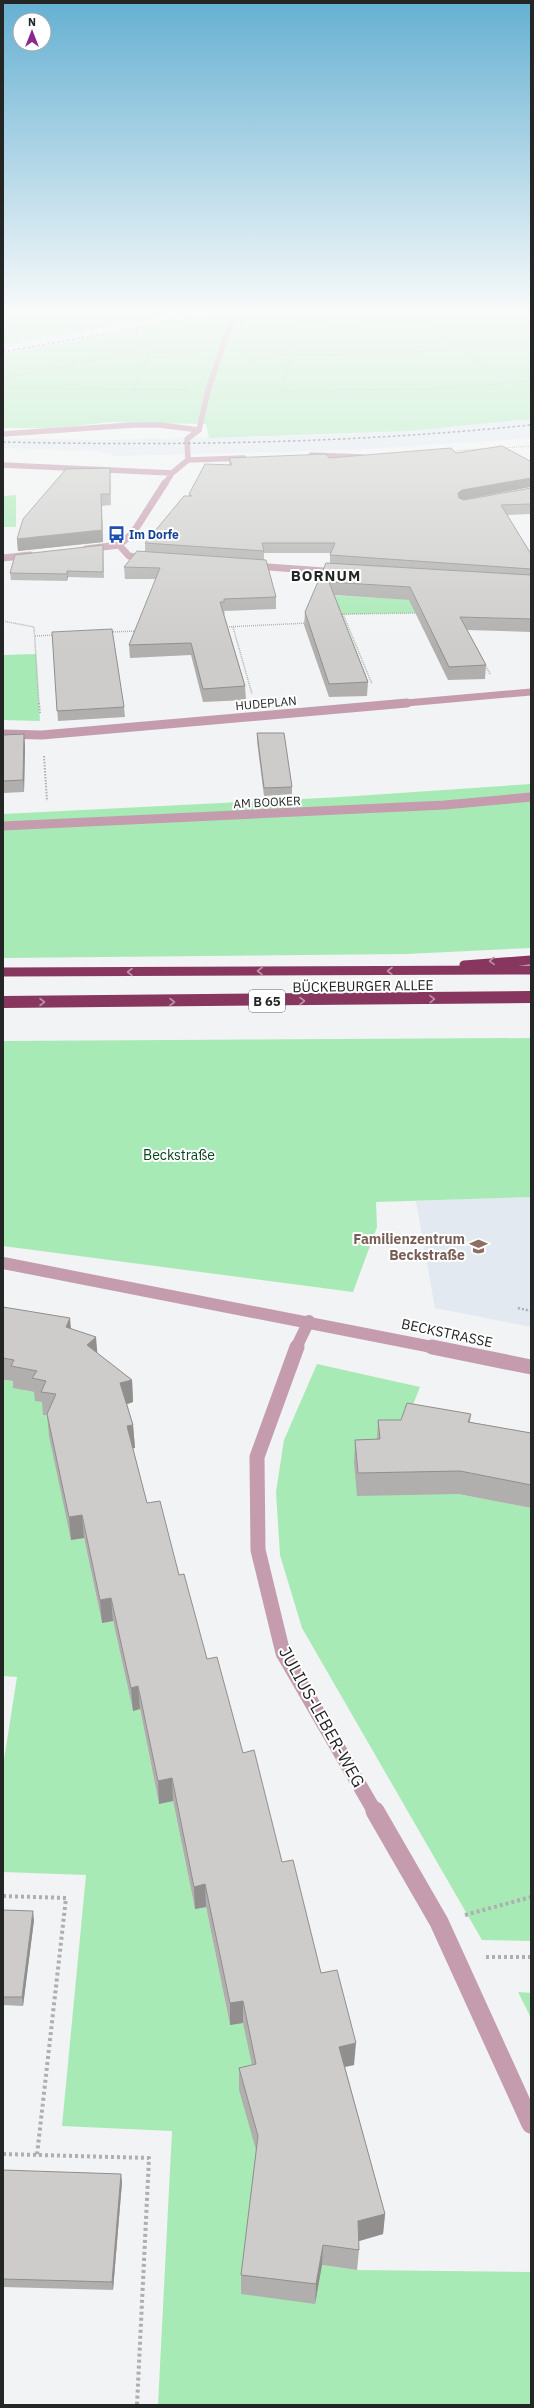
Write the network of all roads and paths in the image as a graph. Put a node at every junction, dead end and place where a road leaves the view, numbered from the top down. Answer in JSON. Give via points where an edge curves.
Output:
{"nodes":[{"id":1,"x":128,"y":425,"type":"edge"},
{"id":2,"x":163,"y":425,"type":"edge"},
{"id":3,"x":200,"y":425,"type":"edge"},
{"id":4,"x":199,"y":430,"type":"junction"},
{"id":5,"x":3,"y":434,"type":"edge"},
{"id":6,"x":531,"y":446,"type":"edge"},
{"id":7,"x":501,"y":448,"type":"edge"},
{"id":8,"x":486,"y":449,"type":"edge"},
{"id":9,"x":448,"y":451,"type":"edge"},
{"id":10,"x":303,"y":456,"type":"edge"},
{"id":11,"x":371,"y":456,"type":"edge"},
{"id":12,"x":248,"y":458,"type":"edge"},
{"id":13,"x":188,"y":460,"type":"junction"},
{"id":14,"x":3,"y":465,"type":"edge"},
{"id":15,"x":172,"y":472,"type":"junction"},
{"id":16,"x":119,"y":545,"type":"junction"},
{"id":17,"x":75,"y":550,"type":"edge"},
{"id":18,"x":39,"y":554,"type":"edge"},
{"id":19,"x":3,"y":558,"type":"edge"},
{"id":20,"x":155,"y":559,"type":"edge"},
{"id":21,"x":241,"y":565,"type":"edge"},
{"id":22,"x":343,"y":572,"type":"edge"},
{"id":23,"x":424,"y":613,"type":"edge"},
{"id":24,"x":336,"y":614,"type":"edge"},
{"id":25,"x":343,"y":614,"type":"junction"},
{"id":26,"x":3,"y":621,"type":"edge"},
{"id":27,"x":314,"y":623,"type":"edge"},
{"id":28,"x":465,"y":626,"type":"edge"},
{"id":29,"x":217,"y":627,"type":"edge"},
{"id":30,"x":233,"y":627,"type":"junction"},
{"id":31,"x":146,"y":631,"type":"edge"},
{"id":32,"x":106,"y":632,"type":"edge"},
{"id":33,"x":58,"y":635,"type":"edge"},
{"id":34,"x":35,"y":636,"type":"junction"},
{"id":35,"x":531,"y":692,"type":"edge"},
{"id":36,"x":501,"y":694,"type":"junction"},
{"id":37,"x":380,"y":705,"type":"junction"},
{"id":38,"x":259,"y":716,"type":"junction"},
{"id":39,"x":3,"y":734,"type":"edge"},
{"id":40,"x":42,"y":734,"type":"junction"},
{"id":41,"x":531,"y":797,"type":"edge"},
{"id":42,"x":48,"y":824,"type":"junction"},
{"id":43,"x":3,"y":826,"type":"edge"},
{"id":44,"x":531,"y":960,"type":"edge"},
{"id":45,"x":531,"y":970,"type":"edge"},
{"id":46,"x":429,"y":971,"type":"junction"},
{"id":47,"x":3,"y":972,"type":"edge"},
{"id":48,"x":531,"y":997,"type":"edge"},
{"id":49,"x":3,"y":1002,"type":"edge"},
{"id":50,"x":3,"y":1263,"type":"edge"},
{"id":51,"x":518,"y":1308,"type":"dead end"},
{"id":52,"x":531,"y":1311,"type":"edge"},
{"id":53,"x":309,"y":1321,"type":"junction"},
{"id":54,"x":531,"y":1367,"type":"edge"},
{"id":55,"x":3,"y":1896,"type":"edge"},
{"id":56,"x":531,"y":1897,"type":"edge"},
{"id":57,"x":439,"y":1922,"type":"junction"},
{"id":58,"x":455,"y":1957,"type":"junction"},
{"id":59,"x":531,"y":1957,"type":"edge"},
{"id":60,"x":531,"y":2124,"type":"edge"},
{"id":61,"x":3,"y":2154,"type":"edge"},
{"id":62,"x":37,"y":2155,"type":"junction"},
{"id":63,"x":137,"y":2405,"type":"edge"}],
"edges":[{"from":1,"to":5,"type":"street"},
{"from":2,"to":4,"type":"street"},
{"from":3,"to":4,"type":"street"},
{"from":4,"to":13,"type":"street","via":[[187,439]]},
{"from":6,"to":7,"type":"path"},
{"from":8,"to":9,"type":"path"},
{"from":10,"to":11,"type":"street"},
{"from":12,"to":13,"type":"street"},
{"from":13,"to":15,"type":"street"},
{"from":14,"to":15,"type":"street"},
{"from":15,"to":16,"type":"street","via":[[133,533]]},
{"from":16,"to":17,"type":"street"},
{"from":16,"to":20,"type":"street","via":[[129,556]]},
{"from":18,"to":19,"type":"street"},
{"from":21,"to":22,"type":"street"},
{"from":23,"to":25,"type":"path"},
{"from":24,"to":25,"type":"path"},
{"from":25,"to":37,"type":"path"},
{"from":26,"to":34,"type":"path","via":[[34,627]]},
{"from":27,"to":30,"type":"path"},
{"from":28,"to":36,"type":"path"},
{"from":29,"to":30,"type":"path"},
{"from":30,"to":38,"type":"path"},
{"from":31,"to":32,"type":"path"},
{"from":33,"to":34,"type":"path"},
{"from":34,"to":40,"type":"path"},
{"from":35,"to":36,"type":"street","name":"HUDEPLAN"},
{"from":36,"to":37,"type":"street","name":"HUDEPLAN"},
{"from":37,"to":38,"type":"street","name":"HUDEPLAN"},
{"from":38,"to":40,"type":"street","name":"HUDEPLAN"},
{"from":39,"to":40,"type":"street","name":"HUDEPLAN"},
{"from":40,"to":42,"type":"path"},
{"from":41,"to":42,"type":"street","name":"AM BOOKER","via":[[438,805]]},
{"from":42,"to":43,"type":"street","name":"AM BOOKER"},
{"from":44,"to":46,"type":"highway","one_way":true,"via":[[482,962]]},
{"from":45,"to":46,"type":"highway","name":"BÜCKEBURGER ALLEE","number":"B 65"},
{"from":46,"to":47,"type":"highway","name":"BÜCKEBURGER ALLEE","number":"B 65","one_way":true},
{"from":49,"to":48,"type":"highway","name":"BÜCKEBURGER ALLEE","number":"B 65","one_way":true},
{"from":50,"to":53,"type":"street","name":"BECKSTRASSE"},
{"from":51,"to":52,"type":"path"},
{"from":53,"to":54,"type":"street","name":"BECKSTRASSE"},
{"from":53,"to":57,"type":"street","name":"JULIUS-LEBER-WEG","via":[[291,1359],[257,1457],[258,1550],[283,1653]]},
{"from":55,"to":62,"type":"path","via":[[66,1898]]},
{"from":56,"to":57,"type":"path"},
{"from":57,"to":58,"type":"street","name":"JULIUS-LEBER-WEG"},
{"from":58,"to":59,"type":"path"},
{"from":58,"to":60,"type":"street","name":"JULIUS-LEBER-WEG"},
{"from":61,"to":62,"type":"path"},
{"from":62,"to":63,"type":"path","via":[[149,2158]]}]}
